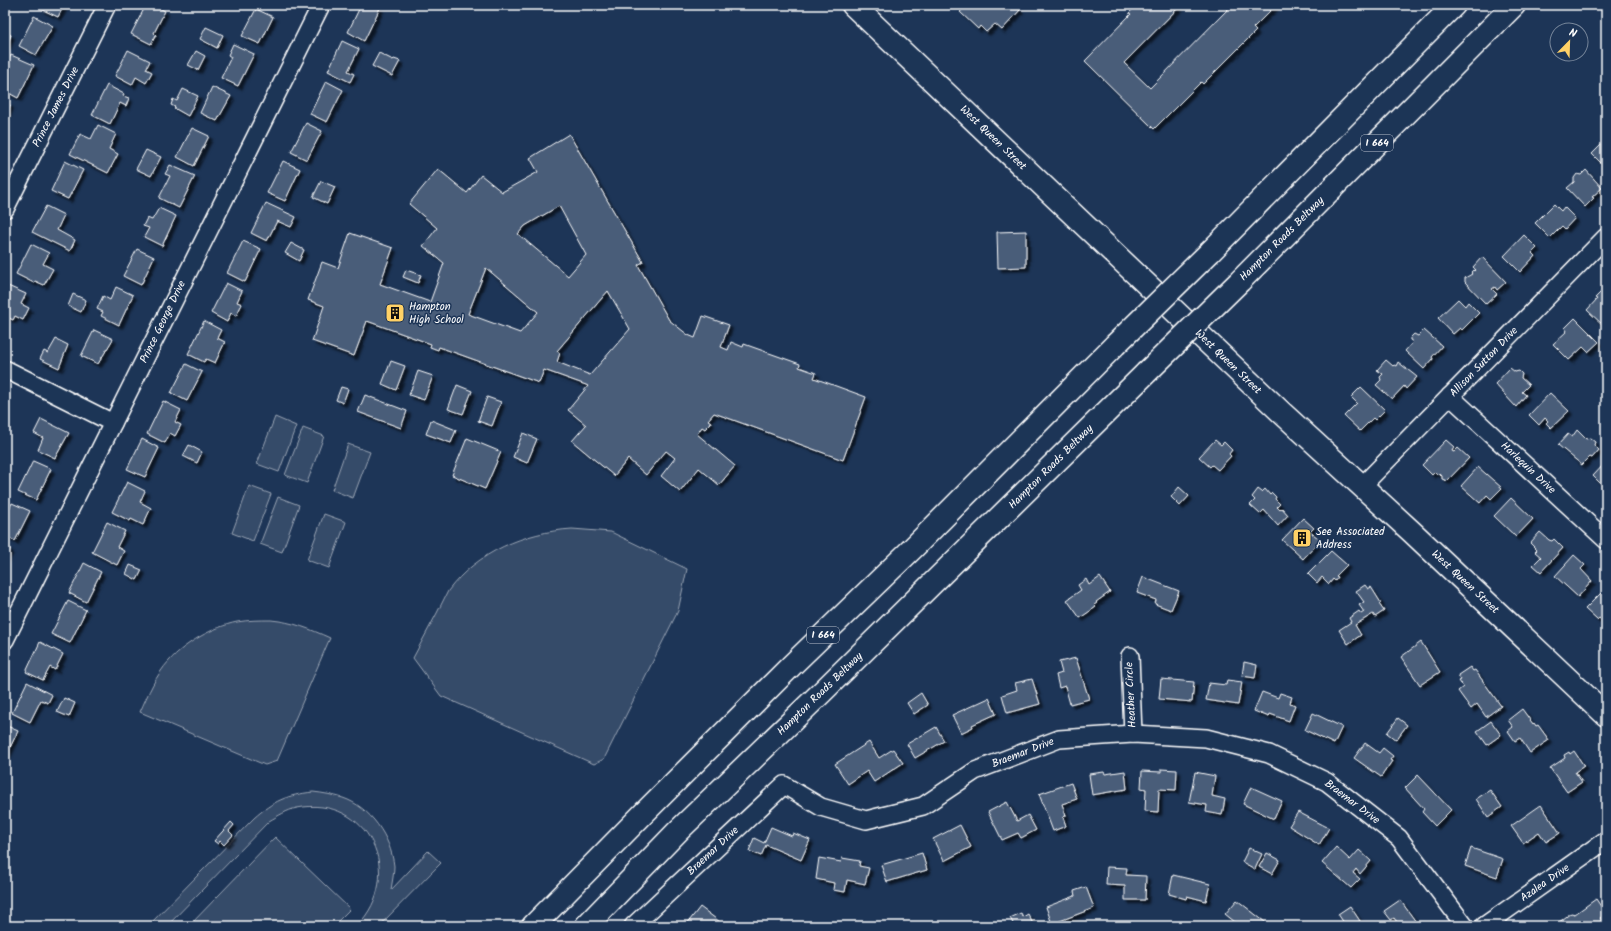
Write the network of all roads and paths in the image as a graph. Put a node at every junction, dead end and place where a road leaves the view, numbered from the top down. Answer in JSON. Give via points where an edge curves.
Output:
{"nodes":[{"id":1,"x":107,"y":5,"type":"edge"},
{"id":2,"x":321,"y":5,"type":"edge"},
{"id":3,"x":853,"y":5,"type":"edge"},
{"id":4,"x":1454,"y":5,"type":"edge"},
{"id":5,"x":1514,"y":5,"type":"edge"},
{"id":6,"x":5,"y":209,"type":"edge"},
{"id":7,"x":1606,"y":237,"type":"edge"},
{"id":8,"x":5,"y":369,"type":"edge"},
{"id":9,"x":1450,"y":396,"type":"junction"},
{"id":10,"x":113,"y":423,"type":"junction"},
{"id":11,"x":1362,"y":486,"type":"junction"},
{"id":12,"x":1606,"y":540,"type":"edge"},
{"id":13,"x":5,"y":640,"type":"edge"},
{"id":14,"x":1130,"y":656,"type":"dead end"},
{"id":15,"x":1606,"y":715,"type":"edge"},
{"id":16,"x":1133,"y":734,"type":"junction"},
{"id":17,"x":1606,"y":840,"type":"edge"},
{"id":18,"x":533,"y":926,"type":"edge"},
{"id":19,"x":586,"y":926,"type":"edge"},
{"id":20,"x":633,"y":926,"type":"edge"},
{"id":21,"x":1465,"y":926,"type":"edge"},
{"id":22,"x":1484,"y":926,"type":"edge"}],
"edges":[{"from":1,"to":6,"type":"street","name":"Prince James Drive"},
{"from":2,"to":10,"type":"street","name":"Prince George Drive"},
{"from":3,"to":11,"type":"main road","name":"West Queen Street"},
{"from":4,"to":18,"type":"main road","number":"I 664","bridge":true,"via":[[1210,252]]},
{"from":5,"to":19,"type":"main road","name":"Hampton Roads Beltway","number":"I 664","bridge":true,"via":[[1240,281],[678,831]]},
{"from":7,"to":9,"type":"street","name":"Allison Sutton Drive"},
{"from":8,"to":10,"type":"street"},
{"from":9,"to":11,"type":"street","name":"Allison Sutton Drive"},
{"from":9,"to":12,"type":"street","name":"Harlequin Drive"},
{"from":10,"to":13,"type":"street","name":"Prince George Drive"},
{"from":11,"to":15,"type":"main road","name":"West Queen Street"},
{"from":14,"to":16,"type":"street","name":"Heather Circle"},
{"from":16,"to":20,"type":"street","name":"Braemar Drive","via":[[1059,739],[975,771],[923,806],[866,820],[821,807],[784,785]]},
{"from":16,"to":21,"type":"street","name":"Braemar Drive","via":[[1206,738],[1269,754],[1327,782],[1399,838]]},
{"from":17,"to":22,"type":"street","name":"Azalea Drive"}]}
